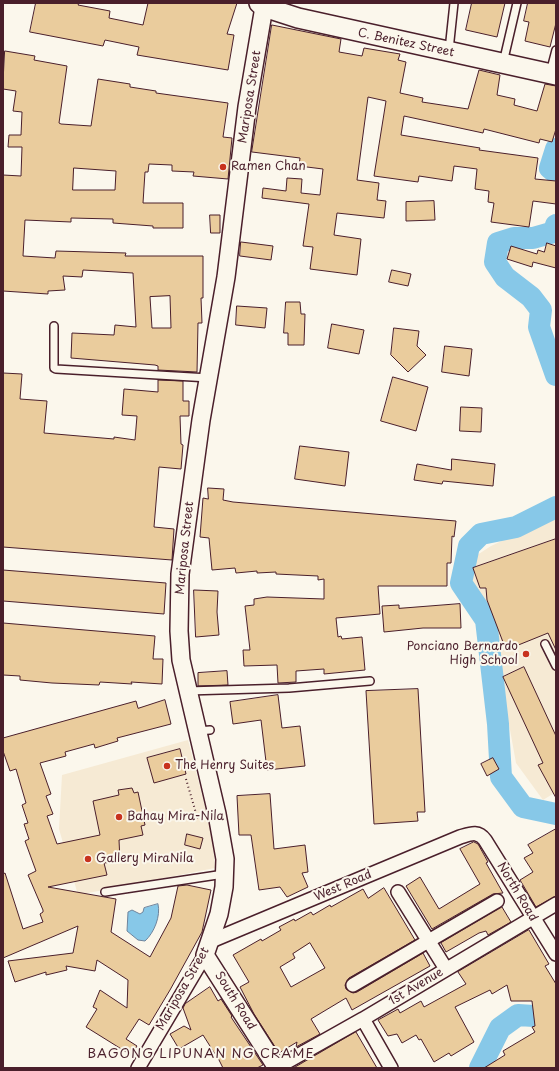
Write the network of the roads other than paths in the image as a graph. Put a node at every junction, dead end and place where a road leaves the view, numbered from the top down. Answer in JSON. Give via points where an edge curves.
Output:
{"nodes":[{"id":1,"x":454,"y":3,"type":"edge"},
{"id":2,"x":517,"y":3,"type":"edge"},
{"id":3,"x":261,"y":5,"type":"edge"},
{"id":4,"x":556,"y":50,"type":"edge"},
{"id":5,"x":449,"y":52,"type":"junction"},
{"id":6,"x":503,"y":63,"type":"junction"},
{"id":7,"x":553,"y":74,"type":"edge"},
{"id":8,"x":54,"y":326,"type":"dead end"},
{"id":9,"x":209,"y":378,"type":"junction"},
{"id":10,"x":545,"y":644,"type":"dead end"},
{"id":11,"x":556,"y":666,"type":"edge"},
{"id":12,"x":370,"y":681,"type":"dead end"},
{"id":13,"x":187,"y":691,"type":"junction"},
{"id":14,"x":476,"y":833,"type":"joint"},
{"id":15,"x":224,"y":874,"type":"junction"},
{"id":16,"x":105,"y":892,"type":"dead end"},
{"id":17,"x":398,"y":892,"type":"dead end"},
{"id":18,"x":497,"y":901,"type":"dead end"},
{"id":19,"x":556,"y":904,"type":"edge"},
{"id":20,"x":532,"y":918,"type":"junction"},
{"id":21,"x":428,"y":941,"type":"junction"},
{"id":22,"x":208,"y":948,"type":"junction"},
{"id":23,"x":556,"y":954,"type":"edge"},
{"id":24,"x":446,"y":969,"type":"junction"},
{"id":25,"x":353,"y":986,"type":"dead end"},
{"id":26,"x":362,"y":1019,"type":"junction"},
{"id":27,"x":138,"y":1068,"type":"edge"},
{"id":28,"x":276,"y":1068,"type":"edge"},
{"id":29,"x":391,"y":1068,"type":"edge"}],
"edges":[{"from":1,"to":5,"type":"lane"},
{"from":2,"to":6,"type":"lane"},
{"from":3,"to":5,"type":"main road","name":"C. Benitez Street","via":[[313,22]]},
{"from":3,"to":9,"type":"street","name":"Mariposa Street","via":[[226,277]]},
{"from":4,"to":7,"type":"lane"},
{"from":5,"to":6,"type":"main road","name":"C. Benitez Street"},
{"from":6,"to":7,"type":"main road","name":"C. Benitez Street"},
{"from":8,"to":9,"type":"lane","via":[[56,370]]},
{"from":9,"to":13,"type":"street","name":"Mariposa Street","via":[[180,574],[180,660]]},
{"from":10,"to":11,"type":"lane"},
{"from":12,"to":13,"type":"lane","via":[[289,688]]},
{"from":13,"to":15,"type":"street","name":"Mariposa Street","via":[[203,731],[225,859]]},
{"from":14,"to":20,"type":"street","name":"North Road","via":[[482,835]]},
{"from":14,"to":22,"type":"street","name":"West Road","via":[[460,837]]},
{"from":15,"to":16,"type":"lane"},
{"from":15,"to":22,"type":"street","name":"Mariposa Street","via":[[219,914]]},
{"from":17,"to":21,"type":"street"},
{"from":18,"to":21,"type":"street"},
{"from":19,"to":20,"type":"street","name":"1st Avenue"},
{"from":20,"to":23,"type":"street","name":"North Road"},
{"from":20,"to":24,"type":"street","name":"1st Avenue"},
{"from":21,"to":24,"type":"street"},
{"from":21,"to":25,"type":"street"},
{"from":22,"to":27,"type":"street","name":"Mariposa Street"},
{"from":22,"to":28,"type":"street","name":"South Road"},
{"from":24,"to":26,"type":"street","name":"1st Avenue"},
{"from":26,"to":28,"type":"street","name":"1st Avenue"},
{"from":26,"to":29,"type":"street"}]}
